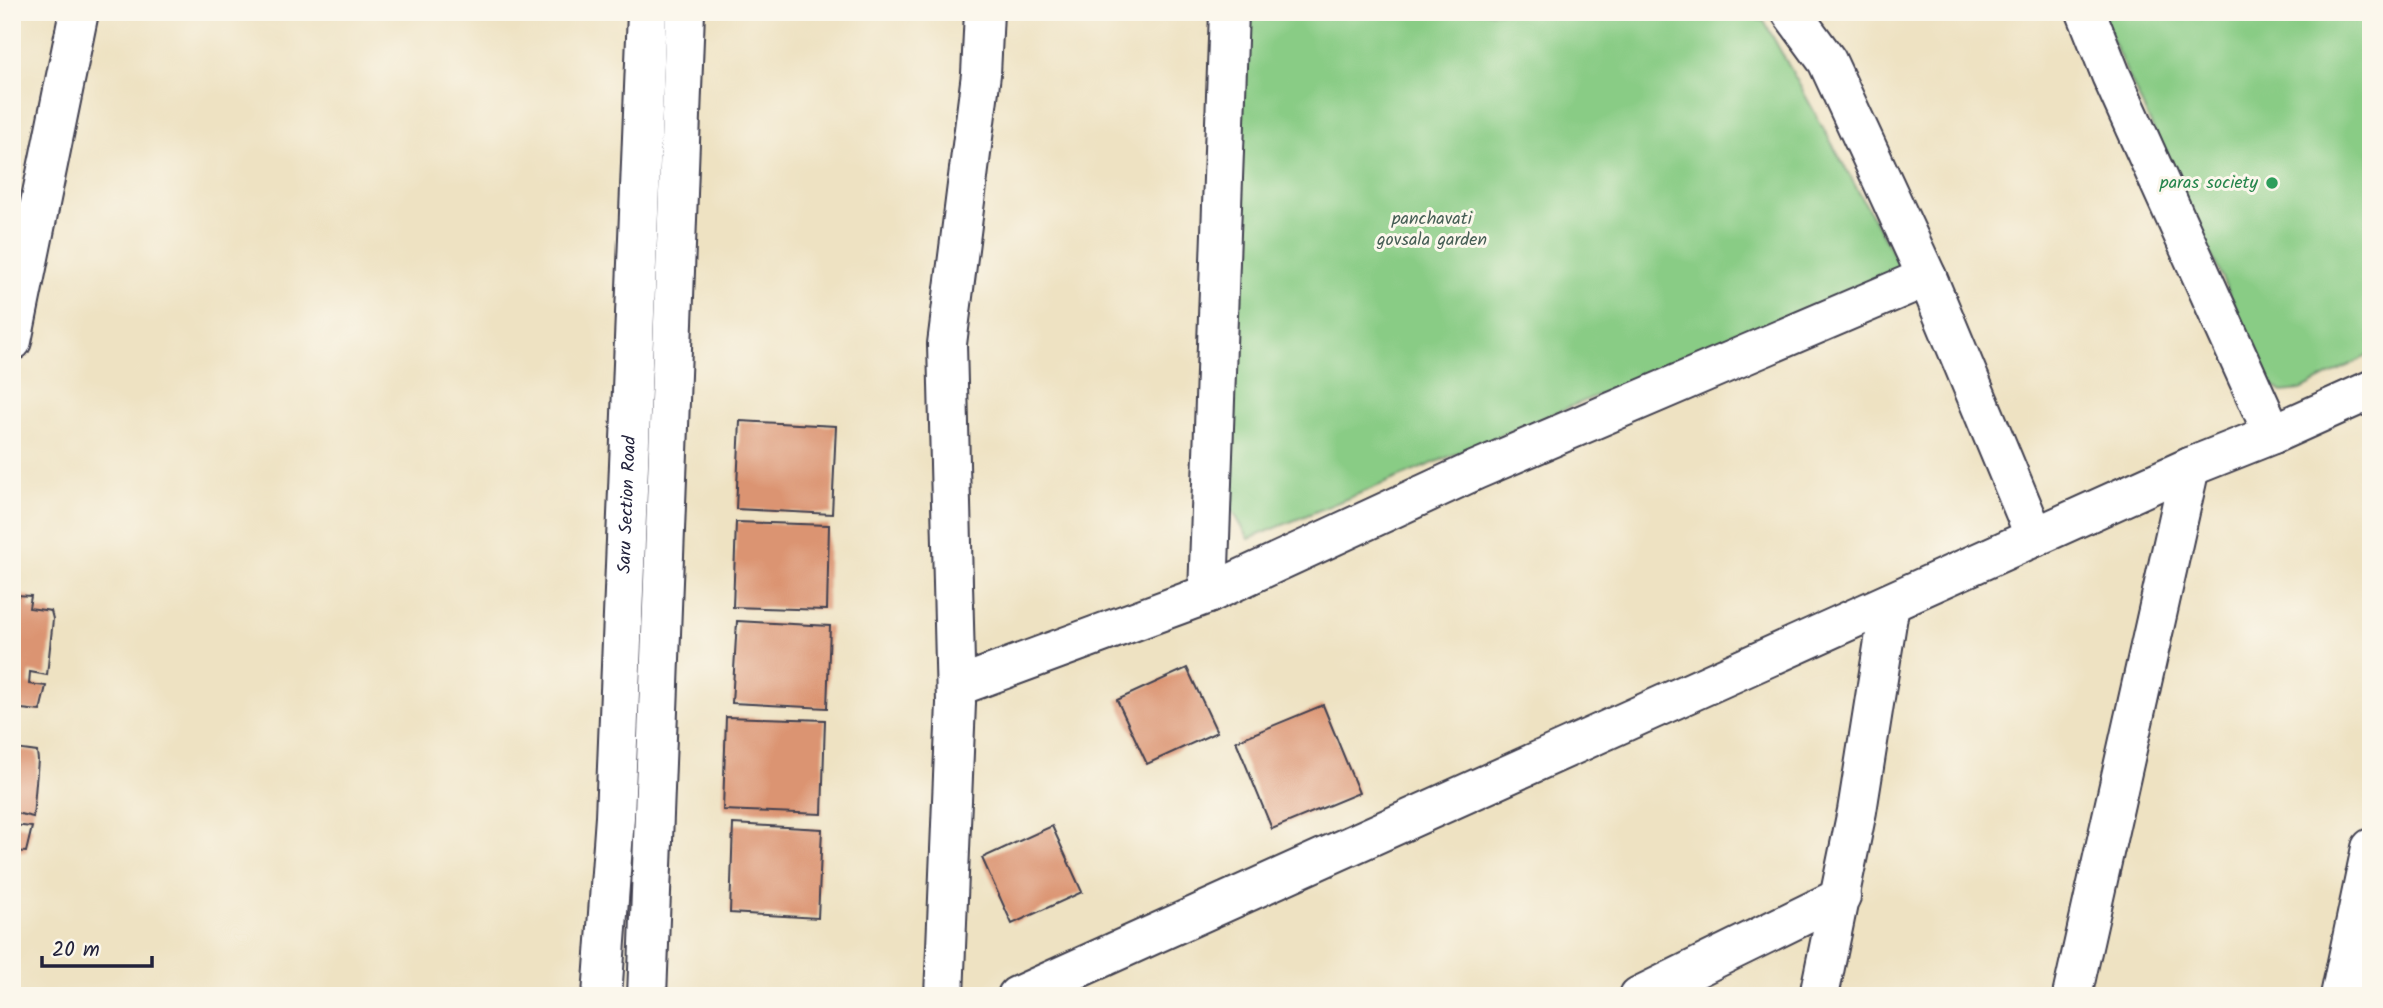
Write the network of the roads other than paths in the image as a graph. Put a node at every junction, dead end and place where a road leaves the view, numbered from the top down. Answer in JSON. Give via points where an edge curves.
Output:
{"nodes":[{"id":1,"x":79,"y":12,"type":"edge"},
{"id":2,"x":647,"y":12,"type":"edge"},
{"id":3,"x":685,"y":12,"type":"edge"},
{"id":4,"x":984,"y":12,"type":"edge"},
{"id":5,"x":1229,"y":12,"type":"edge"},
{"id":6,"x":1790,"y":12,"type":"edge"},
{"id":7,"x":2086,"y":12,"type":"edge"},
{"id":8,"x":21,"y":259,"type":"edge"},
{"id":9,"x":1927,"y":277,"type":"junction"},
{"id":10,"x":12,"y":341,"type":"edge"},
{"id":11,"x":2371,"y":390,"type":"edge"},
{"id":12,"x":2273,"y":434,"type":"junction"},
{"id":13,"x":2190,"y":467,"type":"junction"},
{"id":14,"x":2035,"y":537,"type":"junction"},
{"id":15,"x":1208,"y":594,"type":"junction"},
{"id":16,"x":1890,"y":603,"type":"junction"},
{"id":17,"x":956,"y":687,"type":"junction"},
{"id":18,"x":2371,"y":848,"type":"edge"},
{"id":19,"x":1841,"y":897,"type":"junction"},
{"id":20,"x":602,"y":996,"type":"edge"},
{"id":21,"x":647,"y":996,"type":"edge"},
{"id":22,"x":944,"y":996,"type":"edge"},
{"id":23,"x":1017,"y":996,"type":"edge"},
{"id":24,"x":1639,"y":996,"type":"edge"},
{"id":25,"x":1819,"y":996,"type":"edge"},
{"id":26,"x":2072,"y":996,"type":"edge"},
{"id":27,"x":2340,"y":996,"type":"edge"}],
"edges":[{"from":1,"to":8,"type":"street"},
{"from":2,"to":20,"type":"street","name":"Saru Section Road","via":[[615,817]]},
{"from":3,"to":21,"type":"street"},
{"from":4,"to":17,"type":"street","via":[[981,74],[947,344]]},
{"from":5,"to":15,"type":"street"},
{"from":6,"to":9,"type":"street","via":[[1827,61]]},
{"from":7,"to":12,"type":"street"},
{"from":8,"to":10,"type":"street"},
{"from":9,"to":14,"type":"street"},
{"from":9,"to":15,"type":"street","via":[[1476,470]]},
{"from":11,"to":12,"type":"street"},
{"from":12,"to":13,"type":"street"},
{"from":13,"to":14,"type":"street"},
{"from":13,"to":26,"type":"street"},
{"from":14,"to":16,"type":"street"},
{"from":15,"to":17,"type":"street"},
{"from":16,"to":19,"type":"street"},
{"from":16,"to":23,"type":"street"},
{"from":17,"to":22,"type":"street"},
{"from":18,"to":27,"type":"street"},
{"from":19,"to":24,"type":"street"},
{"from":19,"to":25,"type":"street"}]}
